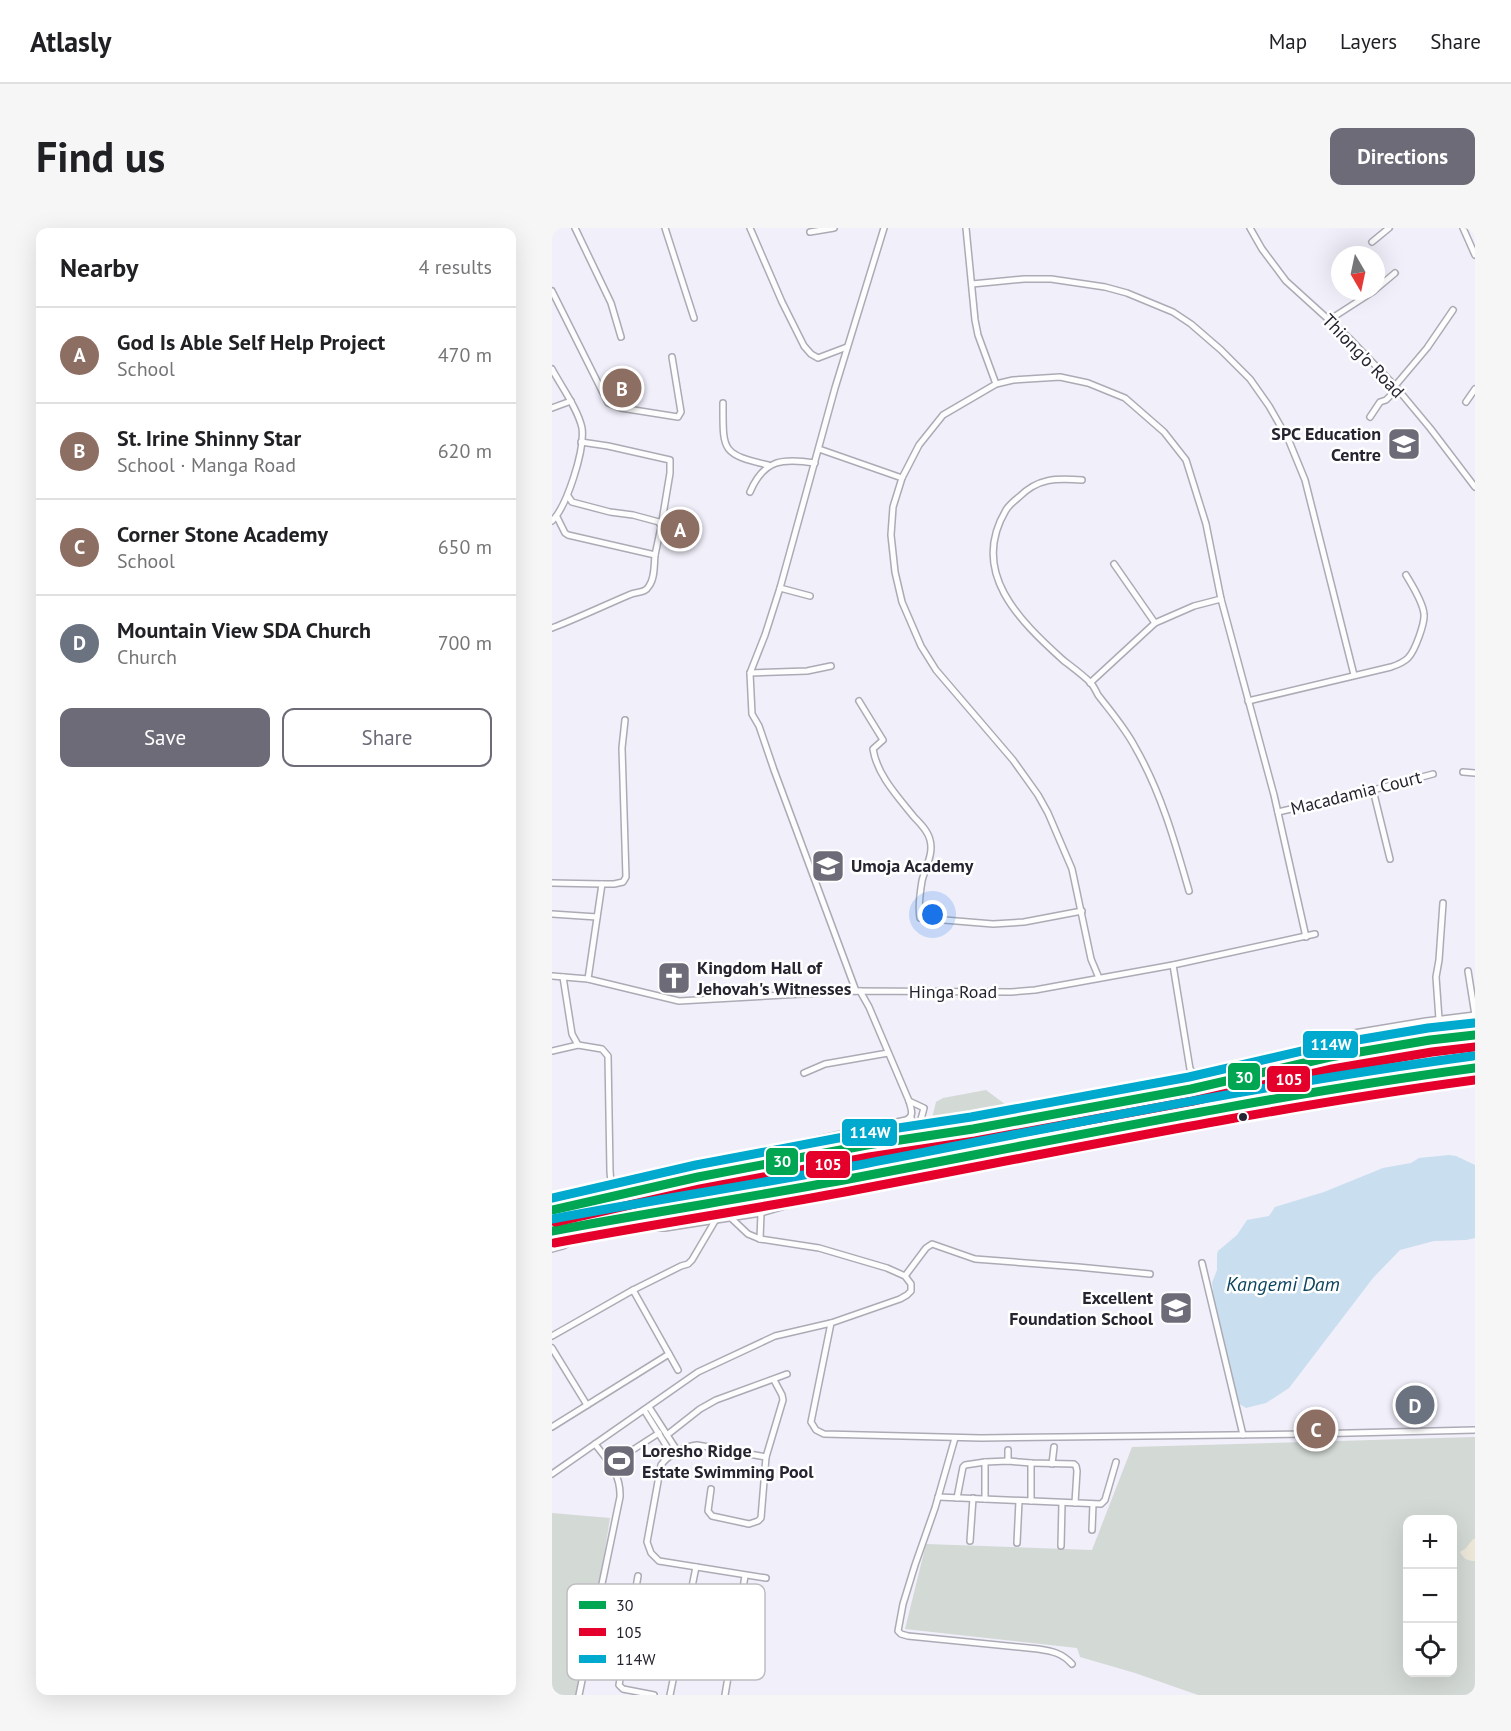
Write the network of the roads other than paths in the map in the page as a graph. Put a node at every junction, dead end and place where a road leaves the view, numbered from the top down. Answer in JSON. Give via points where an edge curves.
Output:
{"nodes":[{"id":1,"x":575,"y":228,"type":"edge"},
{"id":2,"x":665,"y":228,"type":"edge"},
{"id":3,"x":750,"y":228,"type":"edge"},
{"id":4,"x":834,"y":228,"type":"edge"},
{"id":5,"x":884,"y":228,"type":"edge"},
{"id":6,"x":966,"y":228,"type":"edge"},
{"id":7,"x":1250,"y":228,"type":"edge"},
{"id":8,"x":1389,"y":228,"type":"edge"},
{"id":9,"x":1463,"y":228,"type":"edge"},
{"id":10,"x":810,"y":232,"type":"dead end"},
{"id":11,"x":1372,"y":242,"type":"dead end"},
{"id":12,"x":1475,"y":255,"type":"edge"},
{"id":13,"x":1395,"y":273,"type":"dead end"},
{"id":14,"x":1385,"y":282,"type":"edge"},
{"id":15,"x":972,"y":284,"type":"junction"},
{"id":16,"x":552,"y":291,"type":"edge"},
{"id":17,"x":1360,"y":300,"type":"edge"},
{"id":18,"x":1453,"y":310,"type":"dead end"},
{"id":19,"x":694,"y":318,"type":"dead end"},
{"id":20,"x":1329,"y":320,"type":"junction"},
{"id":21,"x":621,"y":337,"type":"dead end"},
{"id":22,"x":847,"y":347,"type":"junction"},
{"id":23,"x":672,"y":357,"type":"dead end"},
{"id":24,"x":552,"y":369,"type":"edge"},
{"id":25,"x":996,"y":384,"type":"junction"},
{"id":26,"x":1396,"y":388,"type":"junction"},
{"id":27,"x":1475,"y":389,"type":"edge"},
{"id":28,"x":571,"y":401,"type":"junction"},
{"id":29,"x":1466,"y":402,"type":"dead end"},
{"id":30,"x":723,"y":403,"type":"dead end"},
{"id":31,"x":552,"y":408,"type":"edge"},
{"id":32,"x":1370,"y":417,"type":"dead end"},
{"id":33,"x":581,"y":442,"type":"junction"},
{"id":34,"x":819,"y":449,"type":"junction"},
{"id":35,"x":815,"y":463,"type":"junction"},
{"id":36,"x":768,"y":465,"type":"junction"},
{"id":37,"x":902,"y":478,"type":"junction"},
{"id":38,"x":1082,"y":480,"type":"dead end"},
{"id":39,"x":1475,"y":487,"type":"edge"},
{"id":40,"x":750,"y":492,"type":"dead end"},
{"id":41,"x":568,"y":496,"type":"junction"},
{"id":42,"x":554,"y":519,"type":"edge"},
{"id":43,"x":661,"y":527,"type":"junction"},
{"id":44,"x":655,"y":555,"type":"junction"},
{"id":45,"x":1114,"y":564,"type":"dead end"},
{"id":46,"x":1406,"y":575,"type":"dead end"},
{"id":47,"x":780,"y":588,"type":"junction"},
{"id":48,"x":810,"y":596,"type":"dead end"},
{"id":49,"x":1221,"y":599,"type":"junction"},
{"id":50,"x":1155,"y":623,"type":"junction"},
{"id":51,"x":552,"y":628,"type":"edge"},
{"id":52,"x":831,"y":666,"type":"dead end"},
{"id":53,"x":750,"y":674,"type":"junction"},
{"id":54,"x":1354,"y":675,"type":"junction"},
{"id":55,"x":1090,"y":683,"type":"junction"},
{"id":56,"x":859,"y":701,"type":"dead end"},
{"id":57,"x":1248,"y":701,"type":"junction"},
{"id":58,"x":625,"y":720,"type":"dead end"},
{"id":59,"x":1463,"y":772,"type":"dead end"},
{"id":60,"x":1475,"y":772,"type":"edge"},
{"id":61,"x":1433,"y":774,"type":"dead end"},
{"id":62,"x":1373,"y":790,"type":"junction"},
{"id":63,"x":1278,"y":812,"type":"junction"},
{"id":64,"x":1390,"y":859,"type":"dead end"},
{"id":65,"x":552,"y":883,"type":"edge"},
{"id":66,"x":602,"y":884,"type":"junction"},
{"id":67,"x":1189,"y":891,"type":"dead end"},
{"id":68,"x":1443,"y":903,"type":"dead end"},
{"id":69,"x":1082,"y":911,"type":"junction"},
{"id":70,"x":552,"y":914,"type":"edge"},
{"id":71,"x":597,"y":916,"type":"junction"},
{"id":72,"x":1315,"y":934,"type":"dead end"},
{"id":73,"x":1306,"y":937,"type":"junction"},
{"id":74,"x":1173,"y":965,"type":"junction"},
{"id":75,"x":1468,"y":971,"type":"dead end"},
{"id":76,"x":552,"y":976,"type":"edge"},
{"id":77,"x":562,"y":977,"type":"junction"},
{"id":78,"x":1099,"y":978,"type":"junction"},
{"id":79,"x":588,"y":979,"type":"junction"},
{"id":80,"x":858,"y":991,"type":"junction"},
{"id":81,"x":1475,"y":1015,"type":"edge"},
{"id":82,"x":1439,"y":1019,"type":"junction"},
{"id":83,"x":1475,"y":1035,"type":"edge"},
{"id":84,"x":578,"y":1045,"type":"junction"},
{"id":85,"x":1331,"y":1046,"type":"junction"},
{"id":86,"x":552,"y":1051,"type":"edge"},
{"id":87,"x":888,"y":1053,"type":"junction"},
{"id":88,"x":1349,"y":1054,"type":"junction"},
{"id":89,"x":1330,"y":1057,"type":"junction"},
{"id":90,"x":1475,"y":1068,"type":"edge"},
{"id":91,"x":804,"y":1072,"type":"dead end"},
{"id":92,"x":1211,"y":1073,"type":"junction"},
{"id":93,"x":1475,"y":1079,"type":"edge"},
{"id":94,"x":1212,"y":1084,"type":"junction"},
{"id":95,"x":1352,"y":1084,"type":"junction"},
{"id":96,"x":1308,"y":1100,"type":"dead end"},
{"id":97,"x":909,"y":1101,"type":"junction"},
{"id":98,"x":911,"y":1117,"type":"junction"},
{"id":99,"x":916,"y":1138,"type":"junction"},
{"id":100,"x":753,"y":1154,"type":"dead end"},
{"id":101,"x":895,"y":1170,"type":"junction"},
{"id":102,"x":612,"y":1196,"type":"junction"},
{"id":103,"x":552,"y":1210,"type":"edge"},
{"id":104,"x":761,"y":1213,"type":"junction"},
{"id":105,"x":731,"y":1218,"type":"junction"},
{"id":106,"x":715,"y":1221,"type":"junction"},
{"id":107,"x":620,"y":1223,"type":"junction"},
{"id":108,"x":570,"y":1228,"type":"junction"},
{"id":109,"x":552,"y":1231,"type":"edge"},
{"id":110,"x":760,"y":1239,"type":"junction"},
{"id":111,"x":573,"y":1241,"type":"junction"},
{"id":112,"x":552,"y":1249,"type":"edge"},
{"id":113,"x":1202,"y":1263,"type":"dead end"},
{"id":114,"x":1150,"y":1274,"type":"dead end"},
{"id":115,"x":905,"y":1276,"type":"junction"},
{"id":116,"x":633,"y":1290,"type":"junction"},
{"id":117,"x":831,"y":1323,"type":"junction"},
{"id":118,"x":552,"y":1336,"type":"edge"},
{"id":119,"x":552,"y":1348,"type":"edge"},
{"id":120,"x":669,"y":1354,"type":"junction"},
{"id":121,"x":678,"y":1370,"type":"dead end"},
{"id":122,"x":787,"y":1374,"type":"dead end"},
{"id":123,"x":774,"y":1380,"type":"junction"},
{"id":124,"x":587,"y":1405,"type":"junction"},
{"id":125,"x":646,"y":1408,"type":"junction"},
{"id":126,"x":552,"y":1427,"type":"edge"},
{"id":127,"x":1475,"y":1430,"type":"edge"},
{"id":128,"x":659,"y":1433,"type":"junction"},
{"id":129,"x":667,"y":1435,"type":"junction"},
{"id":130,"x":1243,"y":1435,"type":"junction"},
{"id":131,"x":955,"y":1438,"type":"junction"},
{"id":132,"x":595,"y":1444,"type":"junction"},
{"id":133,"x":1054,"y":1447,"type":"dead end"},
{"id":134,"x":1008,"y":1450,"type":"dead end"},
{"id":135,"x":631,"y":1451,"type":"dead end"},
{"id":136,"x":675,"y":1454,"type":"junction"},
{"id":137,"x":766,"y":1457,"type":"junction"},
{"id":138,"x":1008,"y":1461,"type":"junction"},
{"id":139,"x":985,"y":1462,"type":"junction"},
{"id":140,"x":1116,"y":1462,"type":"dead end"},
{"id":141,"x":1032,"y":1463,"type":"junction"},
{"id":142,"x":1052,"y":1464,"type":"junction"},
{"id":143,"x":552,"y":1474,"type":"edge"},
{"id":144,"x":711,"y":1489,"type":"dead end"},
{"id":145,"x":938,"y":1497,"type":"junction"},
{"id":146,"x":957,"y":1498,"type":"junction"},
{"id":147,"x":973,"y":1498,"type":"junction"},
{"id":148,"x":985,"y":1499,"type":"junction"},
{"id":149,"x":1019,"y":1501,"type":"junction"},
{"id":150,"x":1030,"y":1501,"type":"junction"},
{"id":151,"x":1062,"y":1503,"type":"junction"},
{"id":152,"x":1075,"y":1503,"type":"junction"},
{"id":153,"x":1093,"y":1504,"type":"junction"},
{"id":154,"x":1092,"y":1530,"type":"dead end"},
{"id":155,"x":970,"y":1541,"type":"dead end"},
{"id":156,"x":1017,"y":1543,"type":"dead end"},
{"id":157,"x":1061,"y":1546,"type":"dead end"},
{"id":158,"x":696,"y":1567,"type":"junction"},
{"id":159,"x":638,"y":1576,"type":"dead end"},
{"id":160,"x":745,"y":1576,"type":"junction"},
{"id":161,"x":766,"y":1578,"type":"dead end"},
{"id":162,"x":602,"y":1584,"type":"edge"},
{"id":163,"x":636,"y":1584,"type":"edge"},
{"id":164,"x":692,"y":1584,"type":"edge"},
{"id":165,"x":744,"y":1584,"type":"edge"},
{"id":166,"x":1072,"y":1664,"type":"dead end"},
{"id":167,"x":582,"y":1680,"type":"edge"},
{"id":168,"x":620,"y":1680,"type":"edge"},
{"id":169,"x":673,"y":1680,"type":"edge"},
{"id":170,"x":728,"y":1680,"type":"edge"},
{"id":171,"x":579,"y":1695,"type":"edge"},
{"id":172,"x":654,"y":1695,"type":"edge"},
{"id":173,"x":670,"y":1695,"type":"edge"},
{"id":174,"x":725,"y":1695,"type":"edge"}],
"edges":[{"from":1,"to":21,"type":"street","via":[[611,303]]},
{"from":2,"to":19,"type":"street"},
{"from":3,"to":22,"type":"street","via":[[810,354],[818,357]]},
{"from":4,"to":10,"type":"street"},
{"from":5,"to":22,"type":"street"},
{"from":6,"to":15,"type":"street"},
{"from":7,"to":20,"type":"street","name":"Thiong'o Road","via":[[1286,281]]},
{"from":8,"to":11,"type":"street"},
{"from":9,"to":12,"type":"street"},
{"from":13,"to":14,"type":"street"},
{"from":15,"to":25,"type":"street","via":[[978,335]]},
{"from":15,"to":54,"type":"street","via":[[1051,279],[1127,293],[1191,324],[1251,379],[1289,441],[1305,480]]},
{"from":16,"to":23,"type":"street","via":[[608,403],[678,417],[681,412]]},
{"from":17,"to":20,"type":"street"},
{"from":18,"to":26,"type":"street"},
{"from":20,"to":26,"type":"street","name":"Thiong'o Road"},
{"from":22,"to":34,"type":"street"},
{"from":24,"to":28,"type":"street"},
{"from":25,"to":37,"type":"street","via":[[943,415],[919,445]]},
{"from":25,"to":49,"type":"street","via":[[1036,377],[1088,383],[1125,398],[1164,432],[1186,459],[1193,476]]},
{"from":26,"to":32,"type":"street"},
{"from":26,"to":39,"type":"street","name":"Thiong'o Road"},
{"from":27,"to":29,"type":"street"},
{"from":28,"to":31,"type":"street"},
{"from":28,"to":33,"type":"street","via":[[582,428]]},
{"from":30,"to":36,"type":"street","via":[[725,444],[730,453]]},
{"from":33,"to":41,"type":"street"},
{"from":33,"to":43,"type":"street","via":[[670,460]]},
{"from":34,"to":35,"type":"street"},
{"from":34,"to":37,"type":"street"},
{"from":35,"to":36,"type":"street","via":[[787,461]]},
{"from":35,"to":47,"type":"street"},
{"from":36,"to":40,"type":"street"},
{"from":37,"to":69,"type":"street","via":[[893,507],[891,535],[895,572],[910,622],[936,670],[1038,795],[1072,869]]},
{"from":38,"to":55,"type":"street","via":[[1054,479],[1024,490],[998,524],[993,554],[998,580],[1016,613]]},
{"from":41,"to":42,"type":"street"},
{"from":41,"to":43,"type":"street","via":[[572,502],[654,520]]},
{"from":42,"to":44,"type":"street","via":[[568,535]]},
{"from":43,"to":44,"type":"street"},
{"from":44,"to":51,"type":"street","via":[[654,573],[643,592]]},
{"from":45,"to":50,"type":"street"},
{"from":46,"to":54,"type":"street","via":[[1424,614],[1413,650],[1401,663]]},
{"from":47,"to":48,"type":"street"},
{"from":47,"to":53,"type":"street"},
{"from":49,"to":50,"type":"street"},
{"from":49,"to":57,"type":"street"},
{"from":50,"to":55,"type":"street"},
{"from":52,"to":53,"type":"street"},
{"from":53,"to":80,"type":"street","via":[[752,714]]},
{"from":54,"to":57,"type":"street"},
{"from":55,"to":67,"type":"street","via":[[1135,745],[1151,775]]},
{"from":56,"to":69,"type":"street","via":[[883,740],[873,749],[879,768],[930,839],[920,918],[993,924]]},
{"from":57,"to":63,"type":"street"},
{"from":58,"to":66,"type":"street","via":[[622,748],[626,877],[623,882]]},
{"from":59,"to":60,"type":"street"},
{"from":61,"to":62,"type":"street","name":"Macadamia Court"},
{"from":62,"to":63,"type":"street","name":"Macadamia Court"},
{"from":62,"to":64,"type":"street"},
{"from":63,"to":73,"type":"street"},
{"from":65,"to":66,"type":"street"},
{"from":66,"to":71,"type":"street"},
{"from":68,"to":82,"type":"street","via":[[1436,977]]},
{"from":69,"to":78,"type":"street","via":[[1090,959]]},
{"from":70,"to":71,"type":"street"},
{"from":71,"to":79,"type":"street"},
{"from":72,"to":73,"type":"street","name":"Hinga Road"},
{"from":73,"to":74,"type":"street","name":"Hinga Road"},
{"from":74,"to":78,"type":"street","name":"Hinga Road"},
{"from":74,"to":92,"type":"street","via":[[1190,1069],[1195,1074]]},
{"from":75,"to":81,"type":"street"},
{"from":76,"to":77,"type":"street","name":"Hinga Road"},
{"from":77,"to":79,"type":"street","name":"Hinga Road"},
{"from":77,"to":84,"type":"street","via":[[572,1034]]},
{"from":78,"to":80,"type":"street","name":"Hinga Road","via":[[1011,992]]},
{"from":79,"to":80,"type":"street","name":"Hinga Road","via":[[680,1001]]},
{"from":80,"to":87,"type":"street"},
{"from":81,"to":82,"type":"street"},
{"from":82,"to":85,"type":"street","via":[[1336,1036]]},
{"from":83,"to":88,"type":"highway"},
{"from":84,"to":86,"type":"street"},
{"from":84,"to":102,"type":"street","via":[[602,1049],[608,1059]]},
{"from":85,"to":89,"type":"street"},
{"from":85,"to":92,"type":"street"},
{"from":87,"to":91,"type":"street","via":[[825,1064]]},
{"from":87,"to":97,"type":"street"},
{"from":88,"to":89,"type":"highway"},
{"from":88,"to":95,"type":"highway"},
{"from":89,"to":94,"type":"highway"},
{"from":90,"to":95,"type":"highway"},
{"from":92,"to":94,"type":"street"},
{"from":93,"to":96,"type":"street"},
{"from":94,"to":99,"type":"highway"},
{"from":95,"to":101,"type":"highway"},
{"from":97,"to":98,"type":"street"},
{"from":97,"to":99,"type":"street","via":[[924,1108]]},
{"from":98,"to":99,"type":"street"},
{"from":98,"to":100,"type":"street"},
{"from":99,"to":102,"type":"highway"},
{"from":101,"to":104,"type":"street"},
{"from":101,"to":107,"type":"highway"},
{"from":102,"to":103,"type":"highway"},
{"from":102,"to":107,"type":"street"},
{"from":104,"to":105,"type":"street"},
{"from":104,"to":110,"type":"street"},
{"from":105,"to":106,"type":"street"},
{"from":105,"to":110,"type":"street","via":[[747,1234]]},
{"from":106,"to":107,"type":"street","via":[[659,1228]]},
{"from":106,"to":116,"type":"street","via":[[688,1264]]},
{"from":107,"to":108,"type":"highway"},
{"from":107,"to":111,"type":"street"},
{"from":108,"to":109,"type":"highway"},
{"from":108,"to":111,"type":"street"},
{"from":110,"to":115,"type":"street","via":[[819,1248]]},
{"from":111,"to":112,"type":"street"},
{"from":113,"to":130,"type":"street"},
{"from":114,"to":115,"type":"street","via":[[975,1259],[932,1244]]},
{"from":115,"to":117,"type":"street","via":[[912,1288],[907,1296]]},
{"from":116,"to":118,"type":"street"},
{"from":116,"to":120,"type":"street"},
{"from":117,"to":125,"type":"street","via":[[775,1336],[698,1372]]},
{"from":117,"to":131,"type":"street","via":[[811,1422],[816,1430],[824,1434]]},
{"from":119,"to":124,"type":"street"},
{"from":120,"to":121,"type":"street"},
{"from":120,"to":124,"type":"street"},
{"from":122,"to":123,"type":"street"},
{"from":123,"to":129,"type":"street","via":[[716,1400]]},
{"from":123,"to":137,"type":"street","via":[[783,1400]]},
{"from":124,"to":126,"type":"street"},
{"from":125,"to":128,"type":"street"},
{"from":125,"to":129,"type":"street"},
{"from":125,"to":132,"type":"street"},
{"from":127,"to":130,"type":"street"},
{"from":128,"to":135,"type":"street"},
{"from":128,"to":136,"type":"street"},
{"from":129,"to":136,"type":"street"},
{"from":130,"to":131,"type":"street"},
{"from":131,"to":145,"type":"street"},
{"from":132,"to":143,"type":"street"},
{"from":132,"to":162,"type":"street","via":[[616,1471],[620,1497]]},
{"from":133,"to":142,"type":"street"},
{"from":134,"to":138,"type":"street"},
{"from":136,"to":137,"type":"street","via":[[697,1445]]},
{"from":136,"to":158,"type":"street","via":[[661,1464],[648,1546],[659,1561]]},
{"from":137,"to":144,"type":"street","via":[[758,1521],[749,1524],[710,1514]]},
{"from":138,"to":139,"type":"street"},
{"from":138,"to":141,"type":"street"},
{"from":139,"to":146,"type":"street","via":[[963,1467]]},
{"from":139,"to":148,"type":"street"},
{"from":140,"to":153,"type":"street","via":[[1104,1502]]},
{"from":141,"to":142,"type":"street"},
{"from":141,"to":150,"type":"street"},
{"from":142,"to":152,"type":"street","via":[[1076,1466]]},
{"from":145,"to":146,"type":"street"},
{"from":145,"to":166,"type":"street","via":[[898,1631],[908,1636],[1058,1652]]},
{"from":146,"to":147,"type":"street"},
{"from":147,"to":148,"type":"street"},
{"from":147,"to":155,"type":"street"},
{"from":148,"to":149,"type":"street"},
{"from":149,"to":150,"type":"street"},
{"from":149,"to":156,"type":"street"},
{"from":150,"to":151,"type":"street"},
{"from":151,"to":152,"type":"street"},
{"from":151,"to":157,"type":"street"},
{"from":152,"to":153,"type":"street"},
{"from":153,"to":154,"type":"street"},
{"from":158,"to":160,"type":"street"},
{"from":158,"to":164,"type":"street"},
{"from":159,"to":163,"type":"street"},
{"from":160,"to":161,"type":"street"},
{"from":160,"to":165,"type":"street"},
{"from":167,"to":171,"type":"street"},
{"from":168,"to":172,"type":"street","via":[[623,1689]]},
{"from":169,"to":173,"type":"street"},
{"from":170,"to":174,"type":"street"}]}
